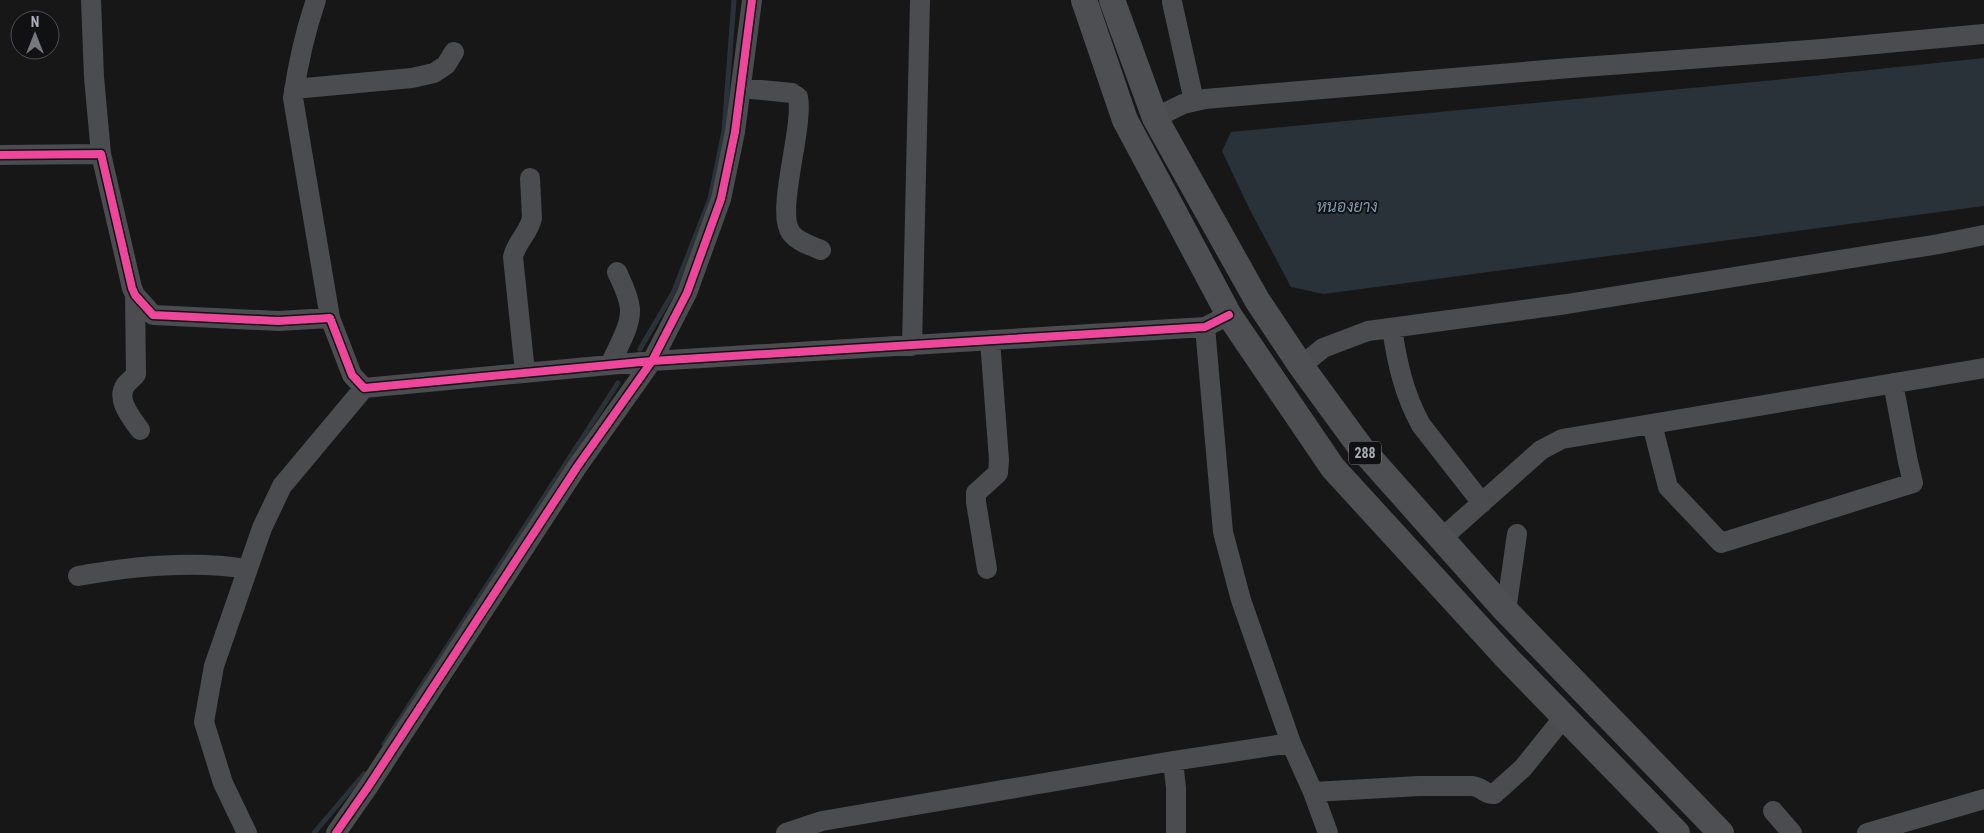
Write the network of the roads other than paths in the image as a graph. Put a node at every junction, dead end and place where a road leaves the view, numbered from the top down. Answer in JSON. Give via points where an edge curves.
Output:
{"nodes":[{"id":1,"x":91,"y":0,"type":"edge"},
{"id":2,"x":316,"y":0,"type":"edge"},
{"id":3,"x":752,"y":0,"type":"edge"},
{"id":4,"x":920,"y":0,"type":"edge"},
{"id":5,"x":1084,"y":0,"type":"edge"},
{"id":6,"x":1112,"y":0,"type":"edge"},
{"id":7,"x":1172,"y":2,"type":"dead end"},
{"id":8,"x":1984,"y":34,"type":"edge"},
{"id":9,"x":454,"y":52,"type":"dead end"},
{"id":10,"x":741,"y":88,"type":"junction"},
{"id":11,"x":294,"y":89,"type":"junction"},
{"id":12,"x":1194,"y":101,"type":"junction"},
{"id":13,"x":1154,"y":118,"type":"junction"},
{"id":14,"x":100,"y":154,"type":"junction"},
{"id":15,"x":0,"y":155,"type":"edge"},
{"id":16,"x":530,"y":178,"type":"dead end"},
{"id":17,"x":1984,"y":235,"type":"edge"},
{"id":18,"x":821,"y":250,"type":"dead end"},
{"id":19,"x":617,"y":272,"type":"dead end"},
{"id":20,"x":134,"y":295,"type":"junction"},
{"id":21,"x":1229,"y":315,"type":"junction"},
{"id":22,"x":330,"y":318,"type":"junction"},
{"id":23,"x":1205,"y":327,"type":"junction"},
{"id":24,"x":1392,"y":328,"type":"junction"},
{"id":25,"x":990,"y":340,"type":"junction"},
{"id":26,"x":912,"y":346,"type":"junction"},
{"id":27,"x":652,"y":361,"type":"junction"},
{"id":28,"x":610,"y":365,"type":"junction"},
{"id":29,"x":1301,"y":366,"type":"junction"},
{"id":30,"x":1984,"y":368,"type":"edge"},
{"id":31,"x":525,"y":372,"type":"junction"},
{"id":32,"x":1893,"y":383,"type":"junction"},
{"id":33,"x":364,"y":388,"type":"junction"},
{"id":34,"x":1652,"y":424,"type":"junction"},
{"id":35,"x":140,"y":430,"type":"dead end"},
{"id":36,"x":1482,"y":503,"type":"junction"},
{"id":37,"x":1517,"y":534,"type":"dead end"},
{"id":38,"x":1441,"y":539,"type":"junction"},
{"id":39,"x":247,"y":569,"type":"junction"},
{"id":40,"x":987,"y":569,"type":"dead end"},
{"id":41,"x":78,"y":576,"type":"dead end"},
{"id":42,"x":1506,"y":611,"type":"junction"},
{"id":43,"x":1530,"y":636,"type":"junction"},
{"id":44,"x":1507,"y":658,"type":"junction"},
{"id":45,"x":1564,"y":717,"type":"junction"},
{"id":46,"x":1291,"y":743,"type":"junction"},
{"id":47,"x":1174,"y":761,"type":"junction"},
{"id":48,"x":1313,"y":792,"type":"junction"},
{"id":49,"x":1984,"y":799,"type":"edge"},
{"id":50,"x":1773,"y":810,"type":"dead end"},
{"id":51,"x":247,"y":833,"type":"edge"},
{"id":52,"x":336,"y":833,"type":"edge"},
{"id":53,"x":786,"y":833,"type":"edge"},
{"id":54,"x":1176,"y":833,"type":"edge"},
{"id":55,"x":1328,"y":833,"type":"edge"},
{"id":56,"x":1678,"y":833,"type":"edge"},
{"id":57,"x":1721,"y":833,"type":"edge"},
{"id":58,"x":1792,"y":833,"type":"edge"},
{"id":59,"x":1867,"y":833,"type":"edge"}],
"edges":[{"from":1,"to":14,"type":"street"},
{"from":2,"to":11,"type":"street","via":[[305,31]]},
{"from":3,"to":10,"type":"street"},
{"from":4,"to":26,"type":"street"},
{"from":5,"to":21,"type":"main road","number":"288","via":[[1125,120]]},
{"from":6,"to":13,"type":"main road","number":"288"},
{"from":7,"to":12,"type":"street"},
{"from":8,"to":12,"type":"street"},
{"from":9,"to":11,"type":"street","via":[[446,65],[434,73]]},
{"from":10,"to":18,"type":"street","via":[[792,93],[798,97],[786,222],[794,236]]},
{"from":10,"to":27,"type":"street","via":[[722,199],[687,293]]},
{"from":11,"to":22,"type":"street"},
{"from":12,"to":13,"type":"street"},
{"from":13,"to":29,"type":"main road","number":"288","via":[[1257,300]]},
{"from":14,"to":15,"type":"street"},
{"from":14,"to":20,"type":"street"},
{"from":16,"to":31,"type":"street","via":[[531,222],[513,257]]},
{"from":17,"to":24,"type":"street","via":[[1567,304]]},
{"from":19,"to":28,"type":"street","via":[[628,298],[630,314]]},
{"from":20,"to":22,"type":"street","via":[[153,315],[278,321]]},
{"from":20,"to":35,"type":"street","via":[[136,374],[124,387],[122,398]]},
{"from":21,"to":23,"type":"street"},
{"from":21,"to":44,"type":"main road","number":"288","via":[[1332,468]]},
{"from":22,"to":33,"type":"street","via":[[352,375]]},
{"from":23,"to":25,"type":"street"},
{"from":23,"to":46,"type":"street","via":[[1223,532],[1241,600]]},
{"from":24,"to":29,"type":"street","via":[[1368,331],[1323,348]]},
{"from":24,"to":36,"type":"street","via":[[1399,372],[1421,425]]},
{"from":25,"to":26,"type":"street"},
{"from":25,"to":40,"type":"street","via":[[998,473],[976,493]]},
{"from":26,"to":27,"type":"street"},
{"from":27,"to":28,"type":"street"},
{"from":27,"to":52,"type":"street","via":[[578,467]]},
{"from":28,"to":31,"type":"street"},
{"from":29,"to":38,"type":"main road","number":"288","via":[[1360,448]]},
{"from":30,"to":32,"type":"street"},
{"from":31,"to":33,"type":"street"},
{"from":32,"to":34,"type":"street"},
{"from":32,"to":34,"type":"street","via":[[1914,483],[1722,543],[1668,487]]},
{"from":33,"to":39,"type":"street","via":[[282,486]]},
{"from":34,"to":36,"type":"street","via":[[1562,439],[1541,450]]},
{"from":36,"to":38,"type":"street"},
{"from":37,"to":42,"type":"street"},
{"from":38,"to":42,"type":"main road","number":"288"},
{"from":39,"to":41,"type":"street","via":[[151,567]]},
{"from":39,"to":51,"type":"street","via":[[214,666],[204,722],[222,783]]},
{"from":42,"to":43,"type":"main road","number":"288"},
{"from":43,"to":44,"type":"main road"},
{"from":43,"to":57,"type":"main road","number":"288"},
{"from":44,"to":45,"type":"main road","number":"288"},
{"from":45,"to":48,"type":"street","via":[[1523,768],[1494,794],[1472,786]]},
{"from":45,"to":56,"type":"main road","number":"288"},
{"from":46,"to":47,"type":"street"},
{"from":46,"to":48,"type":"street"},
{"from":47,"to":53,"type":"street","via":[[822,821]]},
{"from":47,"to":54,"type":"street"},
{"from":48,"to":55,"type":"street"},
{"from":49,"to":59,"type":"street"},
{"from":50,"to":58,"type":"street"}]}
